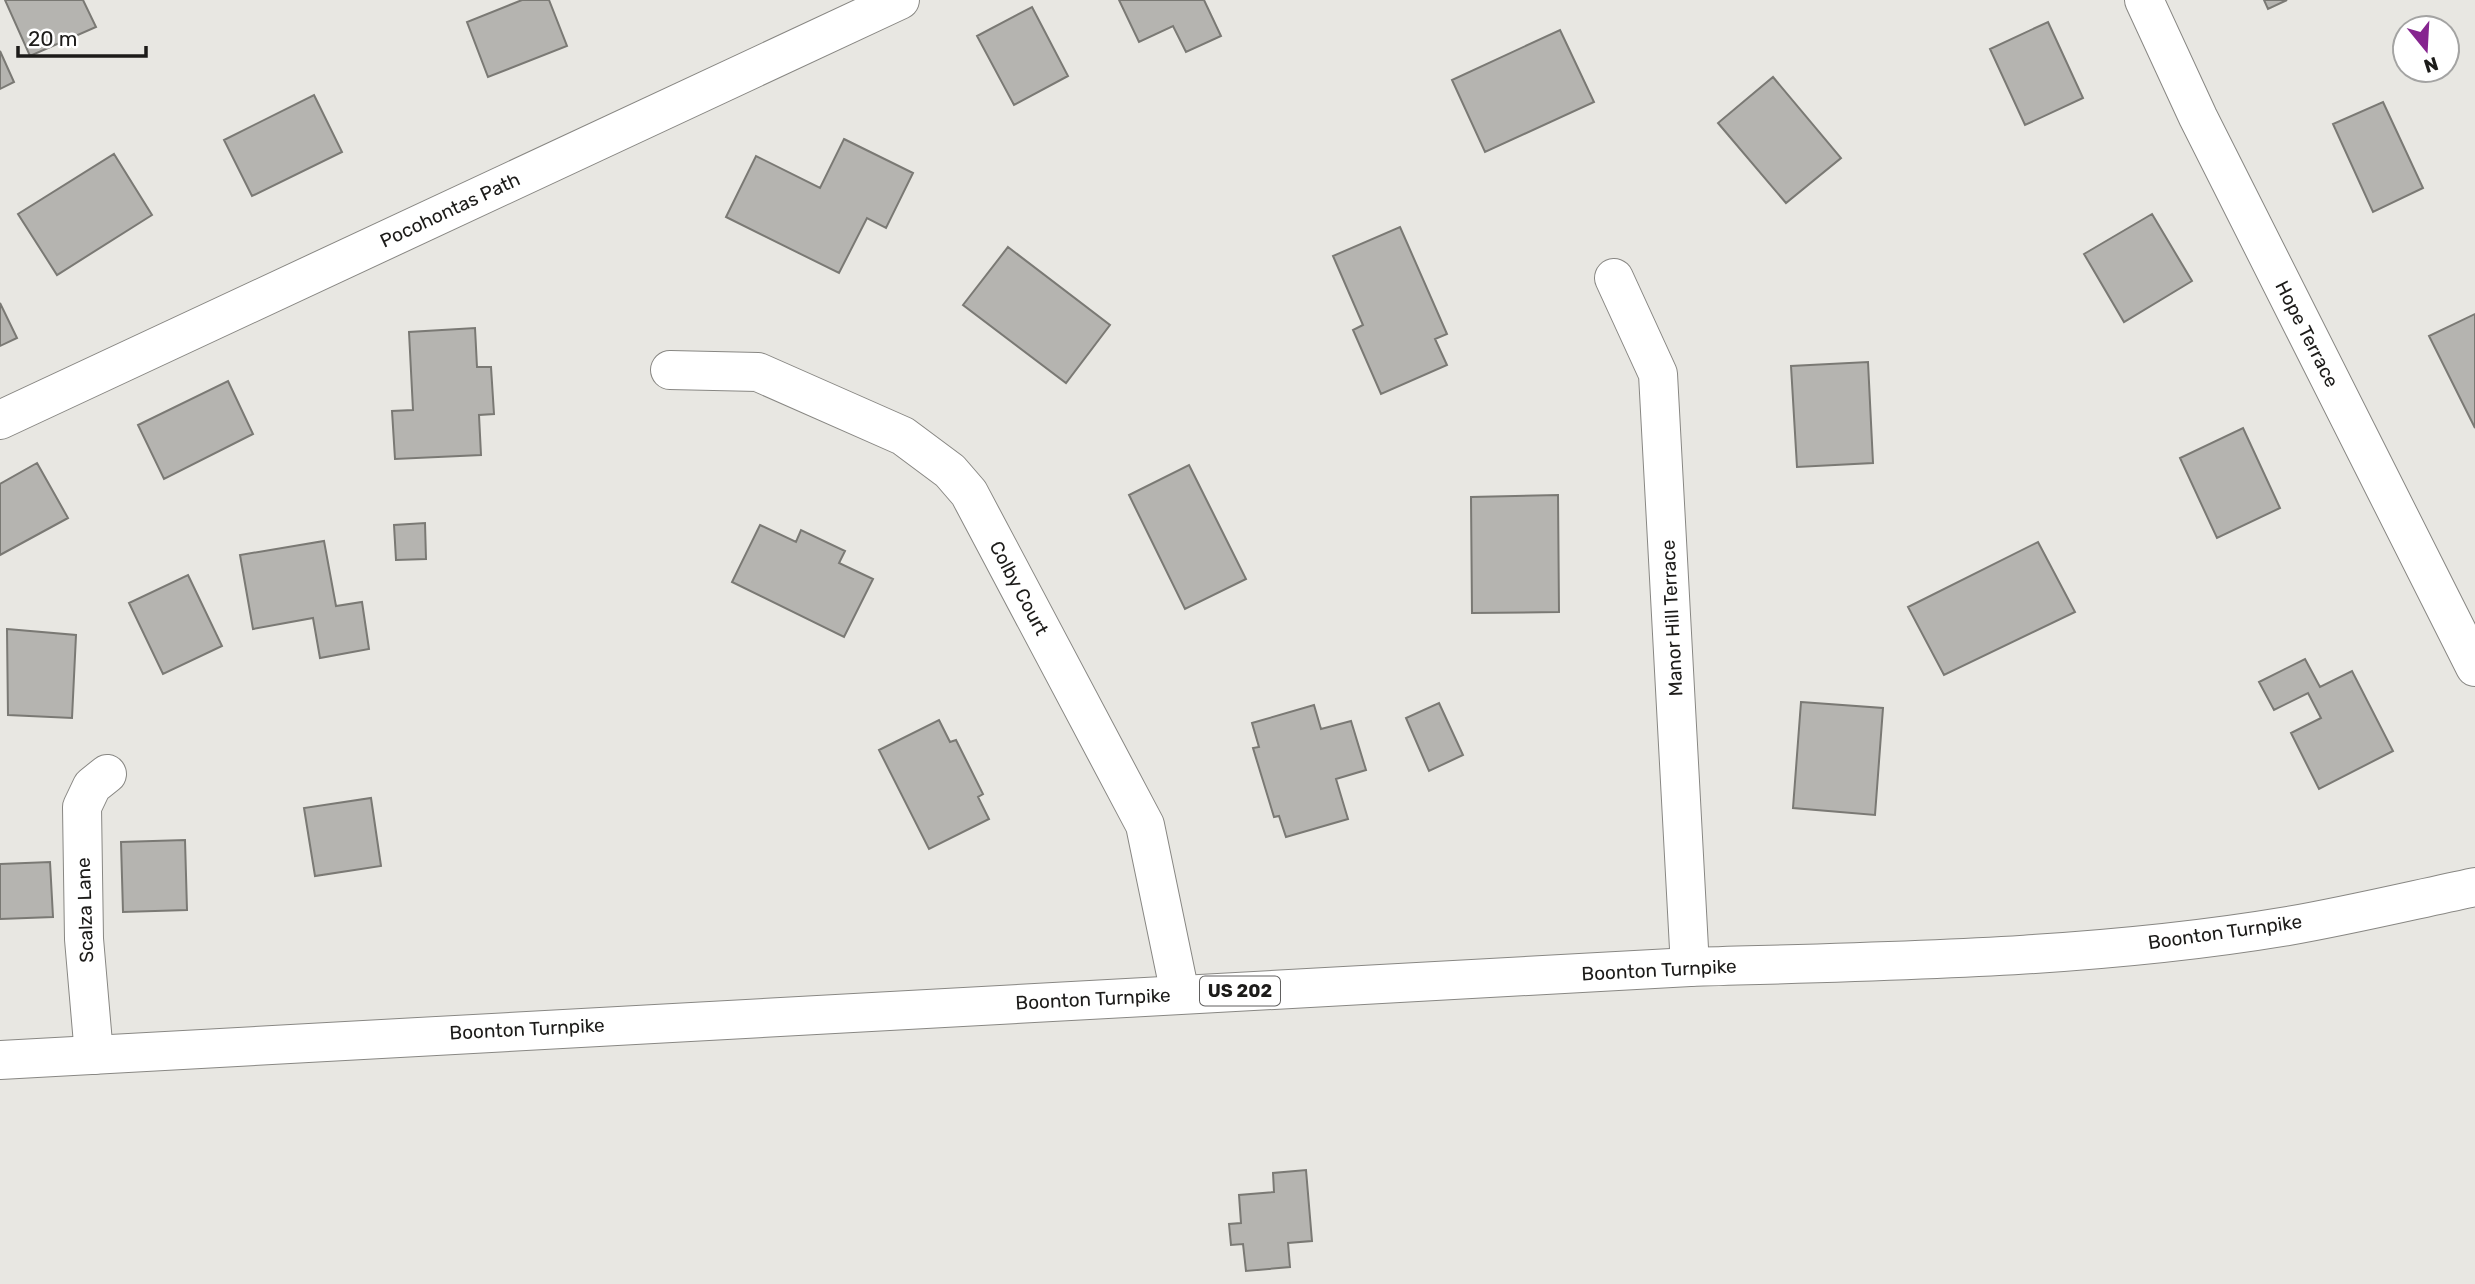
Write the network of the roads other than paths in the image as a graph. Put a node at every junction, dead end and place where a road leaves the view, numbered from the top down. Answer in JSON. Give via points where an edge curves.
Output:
{"nodes":[{"id":1,"x":900,"y":0,"type":"edge"},
{"id":2,"x":2144,"y":0,"type":"edge"},
{"id":3,"x":1614,"y":278,"type":"dead end"},
{"id":4,"x":670,"y":370,"type":"dead end"},
{"id":5,"x":0,"y":420,"type":"edge"},
{"id":6,"x":2475,"y":667,"type":"edge"},
{"id":7,"x":107,"y":774,"type":"dead end"},
{"id":8,"x":2475,"y":887,"type":"edge"},
{"id":9,"x":1690,"y":967,"type":"junction"},
{"id":10,"x":1180,"y":994,"type":"junction"},
{"id":11,"x":94,"y":1055,"type":"junction"},
{"id":12,"x":0,"y":1060,"type":"edge"}],
"edges":[{"from":1,"to":5,"type":"street","name":"Pocohontas Path"},
{"from":2,"to":6,"type":"street","name":"Hope Terrace","via":[[2198,117]]},
{"from":3,"to":9,"type":"street","name":"Manor Hill Terrace","via":[[1658,374]]},
{"from":4,"to":10,"type":"street","name":"Colby Court","via":[[758,372],[903,436],[950,471],[969,493],[1145,825]]},
{"from":7,"to":11,"type":"street","name":"Scalza Lane","via":[[92,786],[82,807],[84,939]]},
{"from":8,"to":9,"type":"street","name":"Boonton Turnpike","number":"US 202","via":[[2289,926],[2173,941],[1968,959]]},
{"from":9,"to":10,"type":"street","name":"Boonton Turnpike","number":"US 202"},
{"from":10,"to":11,"type":"street","name":"Boonton Turnpike","number":"US 202"},
{"from":11,"to":12,"type":"street","name":"Boonton Turnpike","number":"US 202"}]}
